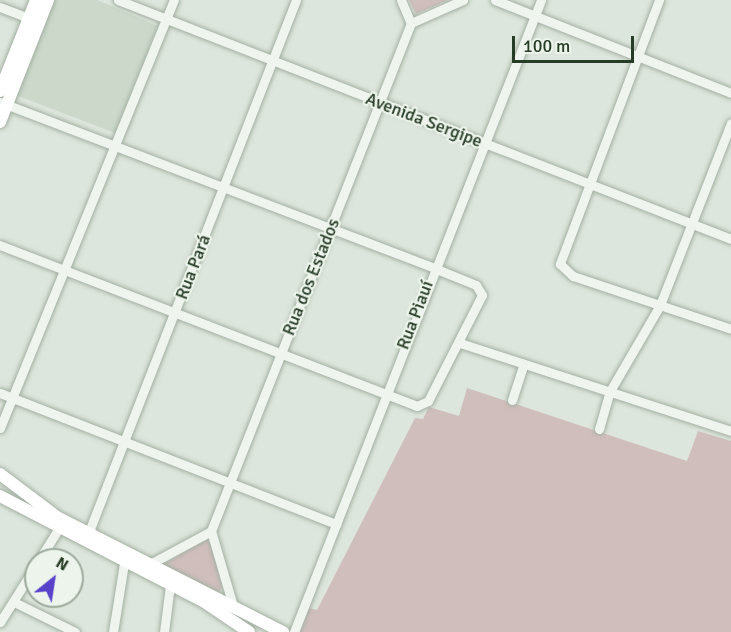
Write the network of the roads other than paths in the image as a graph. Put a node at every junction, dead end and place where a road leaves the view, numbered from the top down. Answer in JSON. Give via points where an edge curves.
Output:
{"nodes":[{"id":1,"x":36,"y":0,"type":"edge"},
{"id":2,"x":48,"y":0,"type":"edge"},
{"id":3,"x":118,"y":0,"type":"edge"},
{"id":4,"x":174,"y":0,"type":"edge"},
{"id":5,"x":296,"y":0,"type":"edge"},
{"id":6,"x":401,"y":0,"type":"edge"},
{"id":7,"x":463,"y":0,"type":"edge"},
{"id":8,"x":495,"y":0,"type":"edge"},
{"id":9,"x":541,"y":0,"type":"edge"},
{"id":10,"x":659,"y":0,"type":"edge"},
{"id":11,"x":0,"y":8,"type":"edge"},
{"id":12,"x":535,"y":16,"type":"junction"},
{"id":13,"x":29,"y":18,"type":"junction"},
{"id":14,"x":169,"y":20,"type":"junction"},
{"id":15,"x":411,"y":23,"type":"junction"},
{"id":16,"x":637,"y":57,"type":"junction"},
{"id":17,"x":272,"y":60,"type":"junction"},
{"id":18,"x":0,"y":91,"type":"edge"},
{"id":19,"x":731,"y":93,"type":"edge"},
{"id":20,"x":378,"y":102,"type":"junction"},
{"id":21,"x":4,"y":103,"type":"edge"},
{"id":22,"x":0,"y":122,"type":"edge"},
{"id":23,"x":731,"y":123,"type":"edge"},
{"id":24,"x":483,"y":143,"type":"junction"},
{"id":25,"x":118,"y":146,"type":"junction"},
{"id":26,"x":587,"y":183,"type":"junction"},
{"id":27,"x":224,"y":187,"type":"junction"},
{"id":28,"x":691,"y":223,"type":"junction"},
{"id":29,"x":330,"y":231,"type":"junction"},
{"id":30,"x":731,"y":239,"type":"edge"},
{"id":31,"x":0,"y":245,"type":"edge"},
{"id":32,"x":434,"y":268,"type":"junction"},
{"id":33,"x":64,"y":271,"type":"junction"},
{"id":34,"x":660,"y":305,"type":"junction"},
{"id":35,"x":175,"y":314,"type":"junction"},
{"id":36,"x":731,"y":329,"type":"edge"},
{"id":37,"x":460,"y":343,"type":"junction"},
{"id":38,"x":279,"y":355,"type":"junction"},
{"id":39,"x":524,"y":364,"type":"junction"},
{"id":40,"x":610,"y":391,"type":"junction"},
{"id":41,"x":0,"y":393,"type":"edge"},
{"id":42,"x":384,"y":394,"type":"junction"},
{"id":43,"x":13,"y":398,"type":"junction"},
{"id":44,"x":512,"y":400,"type":"dead end"},
{"id":45,"x":0,"y":428,"type":"edge"},
{"id":46,"x":598,"y":429,"type":"dead end"},
{"id":47,"x":730,"y":429,"type":"edge"},
{"id":48,"x":124,"y":442,"type":"junction"},
{"id":49,"x":0,"y":474,"type":"edge"},
{"id":50,"x":230,"y":483,"type":"junction"},
{"id":51,"x":0,"y":496,"type":"edge"},
{"id":52,"x":336,"y":524,"type":"junction"},
{"id":53,"x":58,"y":530,"type":"junction"},
{"id":54,"x":211,"y":531,"type":"junction"},
{"id":55,"x":88,"y":534,"type":"junction"},
{"id":56,"x":47,"y":548,"type":"edge"},
{"id":57,"x":124,"y":563,"type":"junction"},
{"id":58,"x":150,"y":564,"type":"junction"},
{"id":59,"x":24,"y":585,"type":"edge"},
{"id":60,"x":170,"y":585,"type":"junction"},
{"id":61,"x":14,"y":602,"type":"junction"},
{"id":62,"x":232,"y":606,"type":"junction"},
{"id":63,"x":0,"y":622,"type":"edge"},
{"id":64,"x":75,"y":632,"type":"edge"},
{"id":65,"x":113,"y":632,"type":"edge"},
{"id":66,"x":167,"y":632,"type":"edge"},
{"id":67,"x":249,"y":632,"type":"edge"},
{"id":68,"x":283,"y":632,"type":"edge"},
{"id":69,"x":294,"y":632,"type":"edge"}],
"edges":[{"from":1,"to":13,"type":"main road"},
{"from":2,"to":21,"type":"main road"},
{"from":3,"to":14,"type":"street","name":"Avenida Sergipe"},
{"from":4,"to":14,"type":"street"},
{"from":5,"to":17,"type":"street","name":"Rua Pará"},
{"from":6,"to":15,"type":"street"},
{"from":7,"to":15,"type":"street"},
{"from":8,"to":12,"type":"street"},
{"from":9,"to":12,"type":"street","name":"Rua Piauí"},
{"from":10,"to":16,"type":"street"},
{"from":11,"to":13,"type":"street"},
{"from":12,"to":16,"type":"street"},
{"from":12,"to":24,"type":"street","name":"Rua Piauí"},
{"from":13,"to":18,"type":"main road"},
{"from":14,"to":17,"type":"street","name":"Avenida Sergipe"},
{"from":14,"to":25,"type":"street"},
{"from":15,"to":20,"type":"street","name":"Rua dos Estados"},
{"from":16,"to":19,"type":"street"},
{"from":16,"to":26,"type":"street"},
{"from":17,"to":20,"type":"street","name":"Avenida Sergipe"},
{"from":17,"to":27,"type":"street","name":"Rua Pará"},
{"from":20,"to":24,"type":"street","name":"Avenida Sergipe"},
{"from":20,"to":29,"type":"street","name":"Rua dos Estados"},
{"from":21,"to":22,"type":"main road"},
{"from":21,"to":25,"type":"street"},
{"from":23,"to":28,"type":"street"},
{"from":24,"to":26,"type":"street","name":"Avenida Sergipe"},
{"from":24,"to":32,"type":"street","name":"Rua Piauí"},
{"from":25,"to":27,"type":"street"},
{"from":25,"to":33,"type":"street"},
{"from":26,"to":28,"type":"street","name":"Avenida Sergipe"},
{"from":26,"to":34,"type":"street","via":[[561,253],[565,271]]},
{"from":27,"to":29,"type":"street"},
{"from":27,"to":35,"type":"street","name":"Rua Pará"},
{"from":28,"to":30,"type":"street","name":"Avenida Sergipe"},
{"from":28,"to":34,"type":"street"},
{"from":29,"to":32,"type":"street"},
{"from":29,"to":38,"type":"street","name":"Rua dos Estados"},
{"from":31,"to":33,"type":"street"},
{"from":32,"to":37,"type":"street","via":[[480,289]]},
{"from":32,"to":42,"type":"street","name":"Rua Piauí"},
{"from":33,"to":35,"type":"street"},
{"from":33,"to":43,"type":"street"},
{"from":34,"to":36,"type":"street"},
{"from":34,"to":40,"type":"street"},
{"from":35,"to":38,"type":"street"},
{"from":35,"to":48,"type":"street","name":"Rua Pará"},
{"from":37,"to":39,"type":"street"},
{"from":37,"to":42,"type":"street","via":[[423,406]]},
{"from":38,"to":42,"type":"street"},
{"from":38,"to":50,"type":"street","name":"Rua dos Estados"},
{"from":39,"to":40,"type":"street"},
{"from":39,"to":44,"type":"street"},
{"from":40,"to":46,"type":"street"},
{"from":40,"to":47,"type":"street"},
{"from":41,"to":43,"type":"street"},
{"from":42,"to":52,"type":"street","name":"Rua Piauí"},
{"from":43,"to":45,"type":"street"},
{"from":43,"to":48,"type":"street"},
{"from":48,"to":50,"type":"street"},
{"from":48,"to":55,"type":"street","name":"Rua Pará"},
{"from":49,"to":55,"type":"main road"},
{"from":50,"to":52,"type":"street"},
{"from":50,"to":54,"type":"street","name":"Rua dos Estados"},
{"from":51,"to":53,"type":"main road"},
{"from":52,"to":69,"type":"street","name":"Rua Piauí"},
{"from":53,"to":56,"type":"street"},
{"from":53,"to":57,"type":"main road"},
{"from":54,"to":58,"type":"street"},
{"from":54,"to":62,"type":"street"},
{"from":55,"to":58,"type":"main road"},
{"from":57,"to":60,"type":"main road"},
{"from":57,"to":65,"type":"street"},
{"from":58,"to":62,"type":"main road"},
{"from":59,"to":61,"type":"street"},
{"from":60,"to":66,"type":"street"},
{"from":60,"to":67,"type":"main road"},
{"from":61,"to":63,"type":"street"},
{"from":61,"to":64,"type":"street"},
{"from":62,"to":68,"type":"main road"}]}
